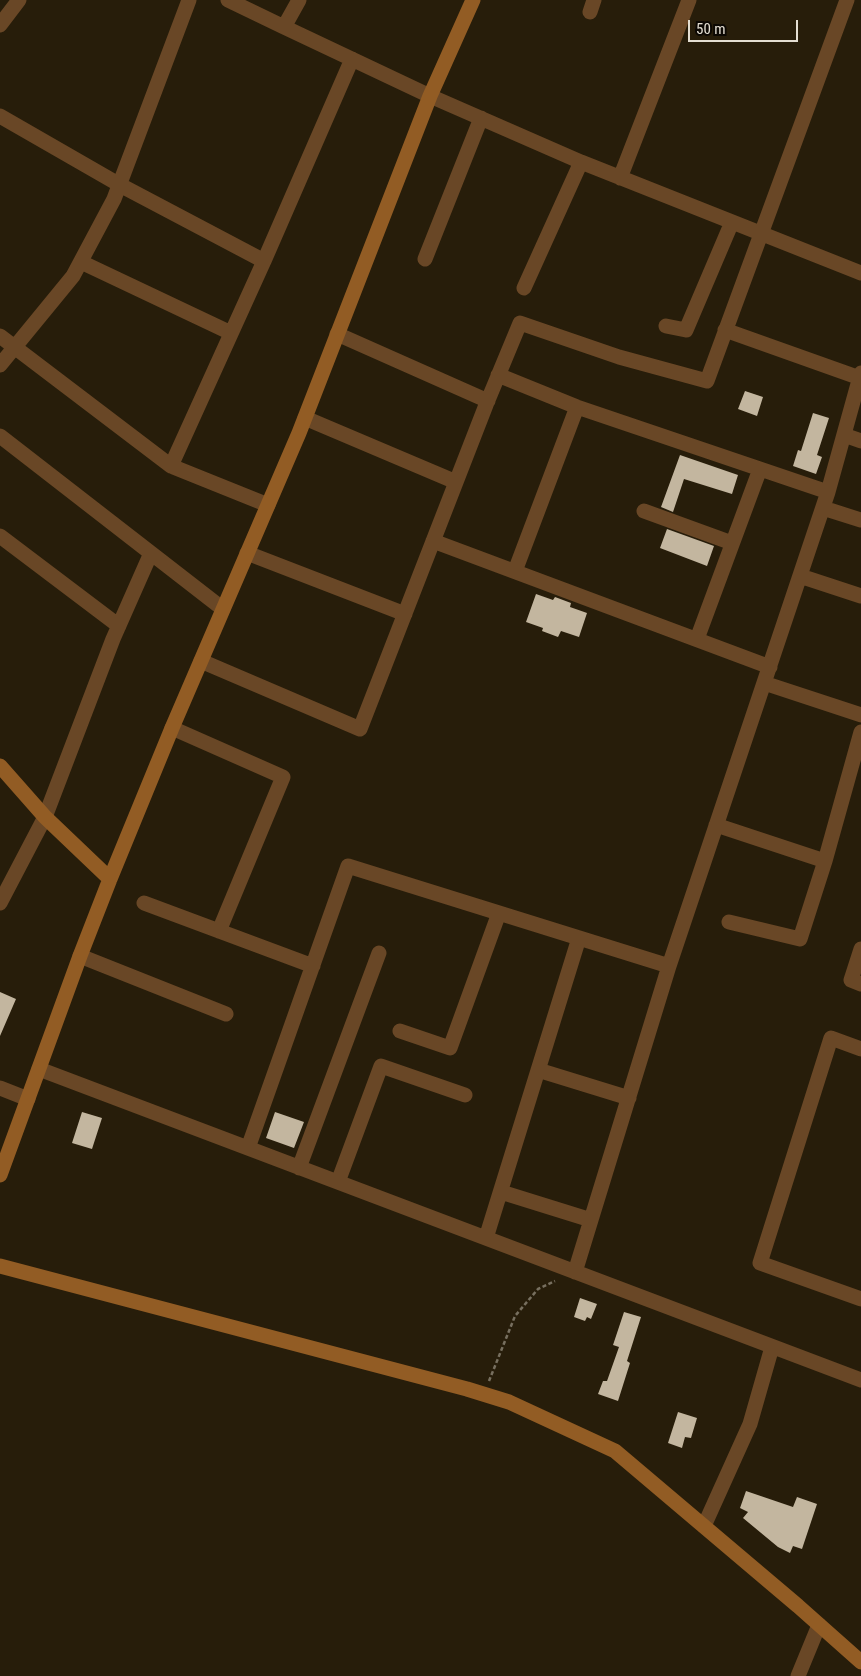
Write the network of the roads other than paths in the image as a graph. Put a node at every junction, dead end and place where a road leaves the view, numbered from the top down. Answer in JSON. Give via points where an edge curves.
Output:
{"nodes":[{"id":1,"x":19,"y":0,"type":"edge"},
{"id":2,"x":189,"y":0,"type":"edge"},
{"id":3,"x":228,"y":0,"type":"edge"},
{"id":4,"x":299,"y":0,"type":"edge"},
{"id":5,"x":473,"y":0,"type":"edge"},
{"id":6,"x":689,"y":0,"type":"edge"},
{"id":7,"x":847,"y":0,"type":"edge"},
{"id":8,"x":0,"y":25,"type":"edge"},
{"id":9,"x":284,"y":27,"type":"junction"},
{"id":10,"x":352,"y":59,"type":"junction"},
{"id":11,"x":430,"y":96,"type":"junction"},
{"id":12,"x":0,"y":116,"type":"edge"},
{"id":13,"x":481,"y":118,"type":"junction"},
{"id":14,"x":581,"y":162,"type":"junction"},
{"id":15,"x":620,"y":178,"type":"junction"},
{"id":16,"x":120,"y":185,"type":"junction"},
{"id":17,"x":732,"y":222,"type":"junction"},
{"id":18,"x":760,"y":233,"type":"junction"},
{"id":19,"x":425,"y":258,"type":"dead end"},
{"id":20,"x":264,"y":261,"type":"junction"},
{"id":21,"x":81,"y":262,"type":"junction"},
{"id":22,"x":861,"y":273,"type":"edge"},
{"id":23,"x":524,"y":288,"type":"dead end"},
{"id":24,"x":666,"y":326,"type":"dead end"},
{"id":25,"x":725,"y":330,"type":"junction"},
{"id":26,"x":231,"y":334,"type":"junction"},
{"id":27,"x":337,"y":334,"type":"junction"},
{"id":28,"x":0,"y":336,"type":"edge"},
{"id":29,"x":14,"y":348,"type":"junction"},
{"id":30,"x":0,"y":365,"type":"edge"},
{"id":31,"x":498,"y":375,"type":"junction"},
{"id":32,"x":860,"y":375,"type":"edge"},
{"id":33,"x":488,"y":401,"type":"junction"},
{"id":34,"x":577,"y":407,"type":"junction"},
{"id":35,"x":305,"y":418,"type":"junction"},
{"id":36,"x":0,"y":436,"type":"edge"},
{"id":37,"x":844,"y":436,"type":"junction"},
{"id":38,"x":861,"y":441,"type":"edge"},
{"id":39,"x":171,"y":466,"type":"junction"},
{"id":40,"x":760,"y":469,"type":"junction"},
{"id":41,"x":456,"y":482,"type":"junction"},
{"id":42,"x":828,"y":492,"type":"junction"},
{"id":43,"x":268,"y":505,"type":"junction"},
{"id":44,"x":823,"y":508,"type":"junction"},
{"id":45,"x":644,"y":511,"type":"dead end"},
{"id":46,"x":861,"y":520,"type":"edge"},
{"id":47,"x":0,"y":536,"type":"edge"},
{"id":48,"x":433,"y":541,"type":"junction"},
{"id":49,"x":732,"y":543,"type":"junction"},
{"id":50,"x":151,"y":553,"type":"junction"},
{"id":51,"x":248,"y":553,"type":"junction"},
{"id":52,"x":515,"y":571,"type":"junction"},
{"id":53,"x":800,"y":576,"type":"junction"},
{"id":54,"x":861,"y":596,"type":"edge"},
{"id":55,"x":224,"y":609,"type":"junction"},
{"id":56,"x":405,"y":614,"type":"junction"},
{"id":57,"x":119,"y":626,"type":"junction"},
{"id":58,"x":697,"y":639,"type":"junction"},
{"id":59,"x":201,"y":661,"type":"junction"},
{"id":60,"x":770,"y":667,"type":"junction"},
{"id":61,"x":764,"y":683,"type":"junction"},
{"id":62,"x":861,"y":715,"type":"edge"},
{"id":63,"x":172,"y":728,"type":"junction"},
{"id":64,"x":861,"y":732,"type":"edge"},
{"id":65,"x":0,"y":766,"type":"edge"},
{"id":66,"x":45,"y":817,"type":"junction"},
{"id":67,"x":716,"y":825,"type":"junction"},
{"id":68,"x":825,"y":861,"type":"junction"},
{"id":69,"x":110,"y":879,"type":"junction"},
{"id":70,"x":144,"y":903,"type":"dead end"},
{"id":71,"x":0,"y":904,"type":"edge"},
{"id":72,"x":499,"y":913,"type":"junction"},
{"id":73,"x":729,"y":922,"type":"dead end"},
{"id":74,"x":219,"y":931,"type":"junction"},
{"id":75,"x":579,"y":938,"type":"junction"},
{"id":76,"x":861,"y":949,"type":"edge"},
{"id":77,"x":379,"y":953,"type":"dead end"},
{"id":78,"x":80,"y":956,"type":"junction"},
{"id":79,"x":313,"y":966,"type":"junction"},
{"id":80,"x":669,"y":966,"type":"junction"},
{"id":81,"x":861,"y":984,"type":"edge"},
{"id":82,"x":226,"y":1014,"type":"dead end"},
{"id":83,"x":400,"y":1031,"type":"dead end"},
{"id":84,"x":861,"y":1049,"type":"edge"},
{"id":85,"x":39,"y":1069,"type":"junction"},
{"id":86,"x":538,"y":1070,"type":"junction"},
{"id":87,"x":0,"y":1088,"type":"edge"},
{"id":88,"x":464,"y":1095,"type":"dead end"},
{"id":89,"x":628,"y":1098,"type":"junction"},
{"id":90,"x":28,"y":1099,"type":"junction"},
{"id":91,"x":248,"y":1148,"type":"junction"},
{"id":92,"x":299,"y":1168,"type":"junction"},
{"id":93,"x":0,"y":1175,"type":"edge"},
{"id":94,"x":338,"y":1182,"type":"junction"},
{"id":95,"x":501,"y":1192,"type":"junction"},
{"id":96,"x":591,"y":1220,"type":"junction"},
{"id":97,"x":486,"y":1238,"type":"junction"},
{"id":98,"x":0,"y":1266,"type":"edge"},
{"id":99,"x":575,"y":1272,"type":"junction"},
{"id":100,"x":861,"y":1299,"type":"edge"},
{"id":101,"x":772,"y":1347,"type":"junction"},
{"id":102,"x":861,"y":1380,"type":"edge"},
{"id":103,"x":704,"y":1526,"type":"junction"},
{"id":104,"x":819,"y":1625,"type":"junction"},
{"id":105,"x":861,"y":1662,"type":"edge"},
{"id":106,"x":798,"y":1676,"type":"edge"}],
"edges":[{"from":1,"to":8,"type":"street"},
{"from":2,"to":16,"type":"street"},
{"from":3,"to":9,"type":"street"},
{"from":4,"to":9,"type":"street"},
{"from":5,"to":11,"type":"street"},
{"from":6,"to":15,"type":"street"},
{"from":7,"to":18,"type":"street"},
{"from":9,"to":10,"type":"street"},
{"from":10,"to":11,"type":"street"},
{"from":10,"to":20,"type":"street"},
{"from":11,"to":13,"type":"street"},
{"from":11,"to":27,"type":"street"},
{"from":12,"to":16,"type":"street"},
{"from":13,"to":14,"type":"street"},
{"from":13,"to":19,"type":"street"},
{"from":14,"to":15,"type":"street"},
{"from":14,"to":23,"type":"street"},
{"from":15,"to":17,"type":"street"},
{"from":16,"to":20,"type":"street"},
{"from":16,"to":21,"type":"street"},
{"from":17,"to":18,"type":"street"},
{"from":17,"to":24,"type":"street","via":[[686,330]]},
{"from":18,"to":22,"type":"street"},
{"from":18,"to":25,"type":"street"},
{"from":20,"to":26,"type":"street"},
{"from":21,"to":26,"type":"street"},
{"from":21,"to":29,"type":"street"},
{"from":25,"to":31,"type":"street","via":[[707,381],[619,357],[520,323]]},
{"from":25,"to":32,"type":"street"},
{"from":26,"to":39,"type":"street"},
{"from":27,"to":33,"type":"street"},
{"from":27,"to":35,"type":"street"},
{"from":28,"to":29,"type":"street"},
{"from":29,"to":30,"type":"street"},
{"from":29,"to":39,"type":"street"},
{"from":31,"to":33,"type":"street"},
{"from":31,"to":34,"type":"street"},
{"from":32,"to":37,"type":"street"},
{"from":33,"to":41,"type":"street"},
{"from":34,"to":40,"type":"street"},
{"from":34,"to":52,"type":"street"},
{"from":35,"to":41,"type":"street"},
{"from":35,"to":43,"type":"street"},
{"from":36,"to":50,"type":"street"},
{"from":37,"to":38,"type":"street"},
{"from":37,"to":42,"type":"street"},
{"from":39,"to":43,"type":"street"},
{"from":40,"to":42,"type":"street"},
{"from":40,"to":49,"type":"street"},
{"from":41,"to":48,"type":"street"},
{"from":42,"to":44,"type":"street"},
{"from":43,"to":51,"type":"street"},
{"from":44,"to":46,"type":"street"},
{"from":44,"to":53,"type":"street"},
{"from":45,"to":49,"type":"street"},
{"from":47,"to":57,"type":"street"},
{"from":48,"to":52,"type":"street"},
{"from":48,"to":56,"type":"street"},
{"from":49,"to":58,"type":"street"},
{"from":50,"to":55,"type":"street"},
{"from":50,"to":57,"type":"street"},
{"from":51,"to":55,"type":"street"},
{"from":51,"to":56,"type":"street"},
{"from":52,"to":58,"type":"street"},
{"from":53,"to":54,"type":"street"},
{"from":53,"to":60,"type":"street"},
{"from":55,"to":59,"type":"street"},
{"from":56,"to":59,"type":"street","via":[[360,730]]},
{"from":57,"to":66,"type":"street"},
{"from":58,"to":60,"type":"street"},
{"from":59,"to":63,"type":"street"},
{"from":60,"to":61,"type":"street"},
{"from":61,"to":62,"type":"street"},
{"from":61,"to":67,"type":"street"},
{"from":63,"to":69,"type":"street"},
{"from":63,"to":74,"type":"street","via":[[283,777]]},
{"from":64,"to":68,"type":"street"},
{"from":65,"to":66,"type":"street"},
{"from":66,"to":69,"type":"street"},
{"from":66,"to":71,"type":"street"},
{"from":67,"to":68,"type":"street"},
{"from":67,"to":80,"type":"street"},
{"from":68,"to":73,"type":"street","via":[[800,939]]},
{"from":69,"to":78,"type":"street"},
{"from":70,"to":74,"type":"street"},
{"from":72,"to":75,"type":"street"},
{"from":72,"to":79,"type":"street","via":[[348,866]]},
{"from":72,"to":83,"type":"street","via":[[450,1048]]},
{"from":74,"to":79,"type":"street"},
{"from":75,"to":80,"type":"street"},
{"from":75,"to":86,"type":"street"},
{"from":76,"to":81,"type":"street","via":[[852,980]]},
{"from":77,"to":92,"type":"street"},
{"from":78,"to":82,"type":"street"},
{"from":78,"to":85,"type":"street"},
{"from":79,"to":91,"type":"street"},
{"from":80,"to":89,"type":"street"},
{"from":84,"to":100,"type":"street","via":[[831,1038],[760,1264]]},
{"from":85,"to":90,"type":"street"},
{"from":85,"to":91,"type":"street"},
{"from":86,"to":89,"type":"street"},
{"from":86,"to":95,"type":"street"},
{"from":87,"to":90,"type":"street"},
{"from":88,"to":94,"type":"street","via":[[381,1066]]},
{"from":89,"to":96,"type":"street"},
{"from":90,"to":93,"type":"street"},
{"from":91,"to":92,"type":"street"},
{"from":92,"to":94,"type":"street"},
{"from":94,"to":97,"type":"street"},
{"from":95,"to":96,"type":"street"},
{"from":95,"to":97,"type":"street"},
{"from":96,"to":99,"type":"street"},
{"from":97,"to":99,"type":"street"},
{"from":98,"to":103,"type":"street","via":[[509,1402],[615,1451]]},
{"from":99,"to":101,"type":"street"},
{"from":101,"to":102,"type":"street"},
{"from":101,"to":103,"type":"street","via":[[750,1424]]},
{"from":103,"to":104,"type":"street"},
{"from":104,"to":105,"type":"street"},
{"from":104,"to":106,"type":"street"}]}
